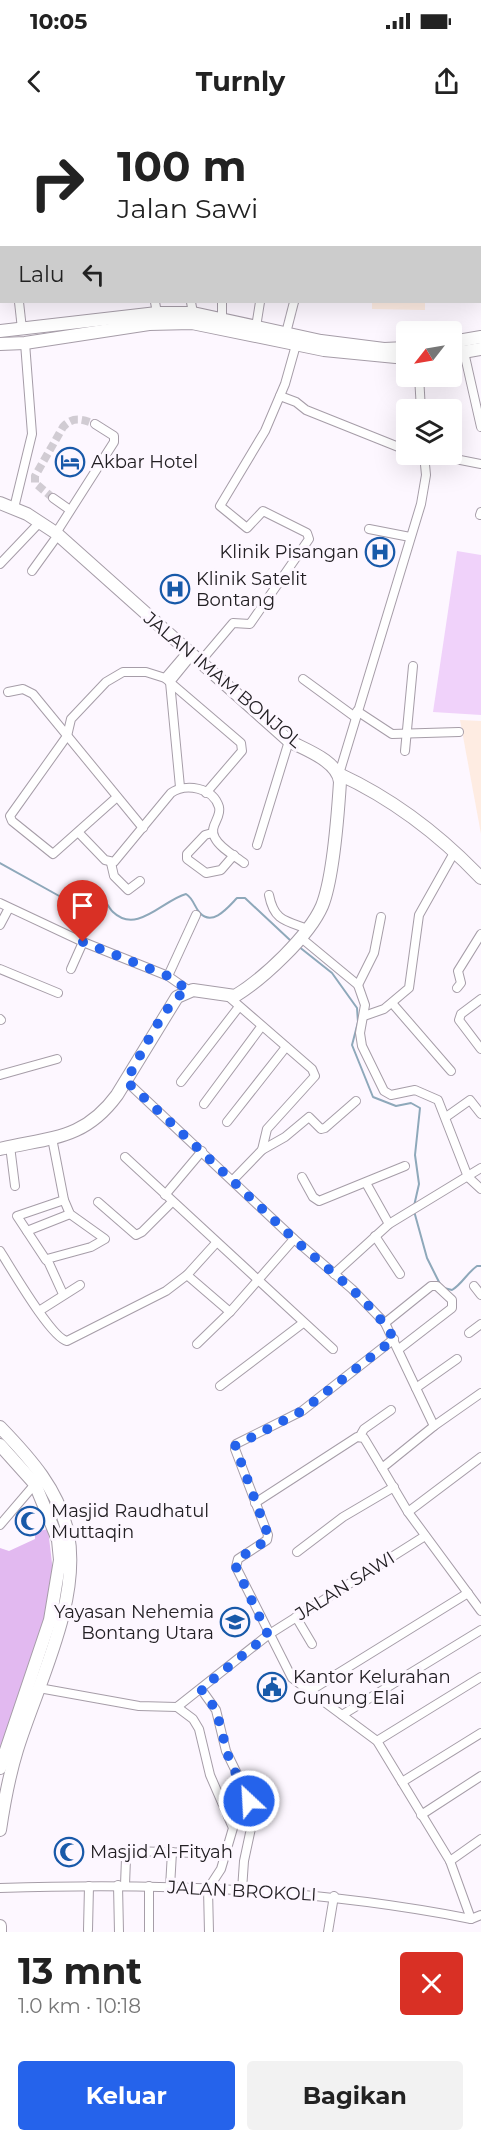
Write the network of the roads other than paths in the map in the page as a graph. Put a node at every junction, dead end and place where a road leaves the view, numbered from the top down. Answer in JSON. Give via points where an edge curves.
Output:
{"nodes":[{"id":1,"x":19,"y":303,"type":"edge"},
{"id":2,"x":222,"y":303,"type":"edge"},
{"id":3,"x":261,"y":303,"type":"edge"},
{"id":4,"x":294,"y":303,"type":"edge"},
{"id":5,"x":156,"y":307,"type":"edge"},
{"id":6,"x":192,"y":307,"type":"edge"},
{"id":7,"x":221,"y":324,"type":"junction"},
{"id":8,"x":256,"y":327,"type":"junction"},
{"id":9,"x":22,"y":329,"type":"junction"},
{"id":10,"x":0,"y":331,"type":"edge"},
{"id":11,"x":286,"y":333,"type":"junction"},
{"id":12,"x":481,"y":337,"type":"edge"},
{"id":13,"x":462,"y":340,"type":"edge"},
{"id":14,"x":25,"y":343,"type":"junction"},
{"id":15,"x":0,"y":344,"type":"edge"},
{"id":16,"x":296,"y":345,"type":"junction"},
{"id":17,"x":396,"y":348,"type":"edge"},
{"id":18,"x":481,"y":349,"type":"edge"},
{"id":19,"x":462,"y":352,"type":"edge"},
{"id":20,"x":396,"y":357,"type":"edge"},
{"id":21,"x":462,"y":366,"type":"edge"},
{"id":22,"x":280,"y":396,"type":"junction"},
{"id":23,"x":95,"y":424,"type":"dead end"},
{"id":24,"x":481,"y":427,"type":"edge"},
{"id":25,"x":396,"y":446,"type":"edge"},
{"id":26,"x":462,"y":460,"type":"edge"},
{"id":27,"x":481,"y":464,"type":"edge"},
{"id":28,"x":424,"y":465,"type":"edge"},
{"id":29,"x":53,"y":498,"type":"tunnel mouth"},
{"id":30,"x":0,"y":503,"type":"edge"},
{"id":31,"x":14,"y":508,"type":"junction"},
{"id":32,"x":70,"y":510,"type":"junction"},
{"id":33,"x":40,"y":522,"type":"junction"},
{"id":34,"x":369,"y":530,"type":"dead end"},
{"id":35,"x":57,"y":534,"type":"junction"},
{"id":36,"x":410,"y":537,"type":"junction"},
{"id":37,"x":0,"y":564,"type":"edge"},
{"id":38,"x":32,"y":571,"type":"dead end"},
{"id":39,"x":193,"y":656,"type":"junction"},
{"id":40,"x":413,"y":666,"type":"dead end"},
{"id":41,"x":303,"y":679,"type":"dead end"},
{"id":42,"x":167,"y":680,"type":"junction"},
{"id":43,"x":8,"y":692,"type":"dead end"},
{"id":44,"x":356,"y":714,"type":"junction"},
{"id":45,"x":459,"y":732,"type":"dead end"},
{"id":46,"x":406,"y":734,"type":"junction"},
{"id":47,"x":67,"y":736,"type":"junction"},
{"id":48,"x":289,"y":741,"type":"junction"},
{"id":49,"x":405,"y":751,"type":"dead end"},
{"id":50,"x":339,"y":774,"type":"junction"},
{"id":51,"x":180,"y":788,"type":"junction"},
{"id":52,"x":206,"y":793,"type":"junction"},
{"id":53,"x":117,"y":797,"type":"junction"},
{"id":54,"x":143,"y":828,"type":"junction"},
{"id":55,"x":79,"y":832,"type":"junction"},
{"id":56,"x":212,"y":833,"type":"junction"},
{"id":57,"x":257,"y":845,"type":"dead end"},
{"id":58,"x":455,"y":851,"type":"junction"},
{"id":59,"x":234,"y":855,"type":"junction"},
{"id":60,"x":111,"y":863,"type":"junction"},
{"id":61,"x":244,"y":863,"type":"dead end"},
{"id":62,"x":481,"y":878,"type":"edge"},
{"id":63,"x":140,"y":881,"type":"dead end"},
{"id":64,"x":269,"y":895,"type":"dead end"},
{"id":65,"x":0,"y":903,"type":"edge"},
{"id":66,"x":9,"y":908,"type":"junction"},
{"id":67,"x":196,"y":915,"type":"dead end"},
{"id":68,"x":381,"y":917,"type":"dead end"},
{"id":69,"x":0,"y":925,"type":"edge"},
{"id":70,"x":481,"y":934,"type":"edge"},
{"id":71,"x":299,"y":938,"type":"junction"},
{"id":72,"x":83,"y":942,"type":"junction"},
{"id":73,"x":0,"y":969,"type":"edge"},
{"id":74,"x":71,"y":969,"type":"dead end"},
{"id":75,"x":168,"y":976,"type":"junction"},
{"id":76,"x":358,"y":985,"type":"junction"},
{"id":77,"x":457,"y":988,"type":"dead end"},
{"id":78,"x":188,"y":990,"type":"junction"},
{"id":79,"x":58,"y":993,"type":"dead end"},
{"id":80,"x":229,"y":997,"type":"junction"},
{"id":81,"x":481,"y":999,"type":"edge"},
{"id":82,"x":392,"y":1004,"type":"junction"},
{"id":83,"x":238,"y":1008,"type":"junction"},
{"id":84,"x":364,"y":1016,"type":"junction"},
{"id":85,"x":261,"y":1027,"type":"junction"},
{"id":86,"x":286,"y":1047,"type":"junction"},
{"id":87,"x":480,"y":1047,"type":"edge"},
{"id":88,"x":57,"y":1059,"type":"dead end"},
{"id":89,"x":451,"y":1071,"type":"dead end"},
{"id":90,"x":0,"y":1075,"type":"edge"},
{"id":91,"x":126,"y":1081,"type":"junction"},
{"id":92,"x":181,"y":1082,"type":"dead end"},
{"id":93,"x":356,"y":1101,"type":"dead end"},
{"id":94,"x":204,"y":1104,"type":"dead end"},
{"id":95,"x":481,"y":1114,"type":"edge"},
{"id":96,"x":446,"y":1117,"type":"junction"},
{"id":97,"x":227,"y":1122,"type":"dead end"},
{"id":98,"x":52,"y":1138,"type":"junction"},
{"id":99,"x":5,"y":1148,"type":"edge"},
{"id":100,"x":262,"y":1150,"type":"junction"},
{"id":101,"x":202,"y":1151,"type":"junction"},
{"id":102,"x":124,"y":1157,"type":"dead end"},
{"id":103,"x":405,"y":1166,"type":"dead end"},
{"id":104,"x":481,"y":1168,"type":"edge"},
{"id":105,"x":302,"y":1177,"type":"dead end"},
{"id":106,"x":468,"y":1177,"type":"junction"},
{"id":107,"x":233,"y":1180,"type":"junction"},
{"id":108,"x":366,"y":1183,"type":"junction"},
{"id":109,"x":15,"y":1186,"type":"dead end"},
{"id":110,"x":481,"y":1189,"type":"edge"},
{"id":111,"x":169,"y":1199,"type":"junction"},
{"id":112,"x":64,"y":1200,"type":"junction"},
{"id":113,"x":98,"y":1202,"type":"dead end"},
{"id":114,"x":70,"y":1214,"type":"junction"},
{"id":115,"x":389,"y":1224,"type":"junction"},
{"id":116,"x":27,"y":1231,"type":"junction"},
{"id":117,"x":375,"y":1236,"type":"junction"},
{"id":118,"x":294,"y":1239,"type":"junction"},
{"id":119,"x":216,"y":1243,"type":"junction"},
{"id":120,"x":0,"y":1251,"type":"edge"},
{"id":121,"x":46,"y":1260,"type":"junction"},
{"id":122,"x":334,"y":1274,"type":"junction"},
{"id":123,"x":400,"y":1274,"type":"dead end"},
{"id":124,"x":187,"y":1275,"type":"junction"},
{"id":125,"x":256,"y":1281,"type":"junction"},
{"id":126,"x":80,"y":1285,"type":"dead end"},
{"id":127,"x":474,"y":1286,"type":"dead end"},
{"id":128,"x":63,"y":1294,"type":"junction"},
{"id":129,"x":481,"y":1295,"type":"edge"},
{"id":130,"x":39,"y":1311,"type":"junction"},
{"id":131,"x":230,"y":1312,"type":"junction"},
{"id":132,"x":303,"y":1323,"type":"junction"},
{"id":133,"x":385,"y":1323,"type":"junction"},
{"id":134,"x":481,"y":1324,"type":"edge"},
{"id":135,"x":470,"y":1334,"type":"dead end"},
{"id":136,"x":394,"y":1339,"type":"junction"},
{"id":137,"x":197,"y":1344,"type":"dead end"},
{"id":138,"x":333,"y":1349,"type":"dead end"},
{"id":139,"x":399,"y":1349,"type":"junction"},
{"id":140,"x":457,"y":1359,"type":"dead end"},
{"id":141,"x":220,"y":1386,"type":"dead end"},
{"id":142,"x":416,"y":1388,"type":"junction"},
{"id":143,"x":481,"y":1393,"type":"edge"},
{"id":144,"x":391,"y":1410,"type":"dead end"},
{"id":145,"x":434,"y":1426,"type":"junction"},
{"id":146,"x":0,"y":1427,"type":"edge"},
{"id":147,"x":360,"y":1436,"type":"junction"},
{"id":148,"x":6,"y":1450,"type":"edge"},
{"id":149,"x":481,"y":1457,"type":"edge"},
{"id":150,"x":382,"y":1468,"type":"junction"},
{"id":151,"x":35,"y":1484,"type":"junction"},
{"id":152,"x":394,"y":1487,"type":"junction"},
{"id":153,"x":255,"y":1503,"type":"junction"},
{"id":154,"x":408,"y":1512,"type":"junction"},
{"id":155,"x":0,"y":1525,"type":"edge"},
{"id":156,"x":425,"y":1536,"type":"junction"},
{"id":157,"x":297,"y":1552,"type":"dead end"},
{"id":158,"x":468,"y":1593,"type":"junction"},
{"id":159,"x":481,"y":1611,"type":"edge"},
{"id":160,"x":296,"y":1617,"type":"junction"},
{"id":161,"x":481,"y":1630,"type":"edge"},
{"id":162,"x":268,"y":1635,"type":"junction"},
{"id":163,"x":50,"y":1638,"type":"junction"},
{"id":164,"x":312,"y":1644,"type":"dead end"},
{"id":165,"x":42,"y":1665,"type":"junction"},
{"id":166,"x":481,"y":1677,"type":"edge"},
{"id":167,"x":39,"y":1688,"type":"junction"},
{"id":168,"x":198,"y":1691,"type":"junction"},
{"id":169,"x":308,"y":1692,"type":"junction"},
{"id":170,"x":179,"y":1706,"type":"junction"},
{"id":171,"x":342,"y":1715,"type":"junction"},
{"id":172,"x":481,"y":1733,"type":"edge"},
{"id":173,"x":377,"y":1741,"type":"junction"},
{"id":174,"x":0,"y":1768,"type":"edge"},
{"id":175,"x":481,"y":1776,"type":"edge"},
{"id":176,"x":402,"y":1782,"type":"junction"},
{"id":177,"x":421,"y":1815,"type":"junction"},
{"id":178,"x":0,"y":1830,"type":"edge"},
{"id":179,"x":481,"y":1839,"type":"edge"},
{"id":180,"x":172,"y":1852,"type":"junction"},
{"id":181,"x":226,"y":1854,"type":"junction"},
{"id":182,"x":450,"y":1861,"type":"junction"},
{"id":183,"x":121,"y":1885,"type":"junction"},
{"id":184,"x":89,"y":1886,"type":"junction"},
{"id":185,"x":149,"y":1886,"type":"junction"},
{"id":186,"x":170,"y":1887,"type":"junction"},
{"id":187,"x":0,"y":1888,"type":"edge"},
{"id":188,"x":208,"y":1889,"type":"junction"},
{"id":189,"x":239,"y":1890,"type":"junction"},
{"id":190,"x":334,"y":1896,"type":"junction"},
{"id":191,"x":481,"y":1915,"type":"edge"},
{"id":192,"x":471,"y":1919,"type":"junction"},
{"id":193,"x":0,"y":1926,"type":"edge"},
{"id":194,"x":88,"y":1930,"type":"dead end"},
{"id":195,"x":0,"y":1932,"type":"edge"},
{"id":196,"x":119,"y":1932,"type":"edge"},
{"id":197,"x":149,"y":1932,"type":"edge"},
{"id":198,"x":209,"y":1932,"type":"edge"},
{"id":199,"x":328,"y":1932,"type":"edge"}],
"edges":[{"from":1,"to":9,"type":"street"},
{"from":2,"to":7,"type":"street"},
{"from":3,"to":8,"type":"street"},
{"from":4,"to":11,"type":"street"},
{"from":5,"to":6,"type":"street"},
{"from":5,"to":9,"type":"street"},
{"from":6,"to":7,"type":"street"},
{"from":7,"to":8,"type":"street"},
{"from":7,"to":14,"type":"street","via":[[149,324]]},
{"from":7,"to":16,"type":"street"},
{"from":8,"to":11,"type":"street"},
{"from":9,"to":10,"type":"street"},
{"from":11,"to":17,"type":"street"},
{"from":12,"to":13,"type":"street"},
{"from":14,"to":15,"type":"street"},
{"from":14,"to":31,"type":"street","via":[[32,409],[30,450]]},
{"from":16,"to":20,"type":"street"},
{"from":16,"to":22,"type":"street"},
{"from":18,"to":19,"type":"street"},
{"from":21,"to":24,"type":"street"},
{"from":22,"to":25,"type":"street"},
{"from":22,"to":39,"type":"street","via":[[264,433],[221,508],[248,528],[263,511],[307,533],[309,539],[250,624],[233,623]]},
{"from":23,"to":32,"type":"street","via":[[114,436],[114,441]]},
{"from":26,"to":27,"type":"street"},
{"from":28,"to":36,"type":"street","via":[[424,489]]},
{"from":29,"to":32,"type":"street"},
{"from":30,"to":31,"type":"street","name":"JALAN IMAM BONJOL"},
{"from":31,"to":33,"type":"street","name":"JALAN IMAM BONJOL"},
{"from":32,"to":35,"type":"street"},
{"from":33,"to":35,"type":"street","name":"JALAN IMAM BONJOL"},
{"from":33,"to":37,"type":"street"},
{"from":34,"to":36,"type":"street"},
{"from":35,"to":38,"type":"street"},
{"from":35,"to":39,"type":"street","name":"JALAN IMAM BONJOL"},
{"from":36,"to":44,"type":"street"},
{"from":39,"to":42,"type":"street"},
{"from":39,"to":48,"type":"street","name":"JALAN IMAM BONJOL"},
{"from":40,"to":46,"type":"street"},
{"from":41,"to":44,"type":"street"},
{"from":42,"to":47,"type":"street","via":[[140,672],[111,677],[71,719]]},
{"from":42,"to":51,"type":"street"},
{"from":42,"to":52,"type":"street","via":[[243,746]]},
{"from":43,"to":47,"type":"street","via":[[30,691]]},
{"from":44,"to":46,"type":"street","via":[[389,733]]},
{"from":44,"to":50,"type":"street"},
{"from":45,"to":46,"type":"street"},
{"from":46,"to":49,"type":"street"},
{"from":47,"to":53,"type":"street"},
{"from":47,"to":55,"type":"street","via":[[10,816],[51,854]]},
{"from":48,"to":50,"type":"street","name":"JALAN IMAM BONJOL","via":[[328,763]]},
{"from":48,"to":57,"type":"street"},
{"from":50,"to":58,"type":"street","name":"JALAN IMAM BONJOL","via":[[398,807]]},
{"from":50,"to":71,"type":"street","via":[[326,892],[318,913]]},
{"from":51,"to":52,"type":"street","via":[[191,786]]},
{"from":51,"to":54,"type":"street","via":[[171,793]]},
{"from":52,"to":56,"type":"street","via":[[219,808]]},
{"from":53,"to":54,"type":"street"},
{"from":53,"to":55,"type":"street"},
{"from":54,"to":60,"type":"street"},
{"from":55,"to":60,"type":"street"},
{"from":56,"to":59,"type":"street"},
{"from":56,"to":59,"type":"street","via":[[205,835],[187,859],[206,873],[221,870]]},
{"from":58,"to":62,"type":"street","name":"JALAN IMAM BONJOL"},
{"from":58,"to":82,"type":"street","via":[[419,915],[411,985]]},
{"from":59,"to":61,"type":"street"},
{"from":60,"to":63,"type":"street","via":[[114,876],[128,890]]},
{"from":64,"to":71,"type":"street","via":[[273,910]]},
{"from":65,"to":66,"type":"street"},
{"from":66,"to":69,"type":"street"},
{"from":66,"to":72,"type":"street"},
{"from":67,"to":75,"type":"street"},
{"from":68,"to":76,"type":"street","via":[[374,953]]},
{"from":70,"to":77,"type":"street","via":[[458,971],[461,983]]},
{"from":71,"to":76,"type":"street"},
{"from":71,"to":80,"type":"street","via":[[240,993]]},
{"from":72,"to":74,"type":"street"},
{"from":72,"to":75,"type":"street"},
{"from":73,"to":79,"type":"street"},
{"from":75,"to":78,"type":"street"},
{"from":76,"to":84,"type":"street","via":[[364,999]]},
{"from":78,"to":80,"type":"street"},
{"from":78,"to":91,"type":"street","via":[[175,999]]},
{"from":80,"to":83,"type":"street"},
{"from":81,"to":87,"type":"street","via":[[459,1018]]},
{"from":82,"to":84,"type":"street"},
{"from":82,"to":89,"type":"street"},
{"from":83,"to":85,"type":"street"},
{"from":83,"to":92,"type":"street"},
{"from":84,"to":96,"type":"street","via":[[362,1046],[384,1091],[391,1095],[424,1092],[438,1100]]},
{"from":85,"to":86,"type":"street"},
{"from":85,"to":94,"type":"street"},
{"from":86,"to":97,"type":"street"},
{"from":86,"to":100,"type":"street","via":[[315,1074],[267,1129]]},
{"from":88,"to":90,"type":"street"},
{"from":91,"to":98,"type":"street","via":[[107,1109],[88,1126]]},
{"from":91,"to":101,"type":"street"},
{"from":93,"to":100,"type":"street","via":[[325,1128],[308,1118]]},
{"from":95,"to":96,"type":"street","via":[[470,1100]]},
{"from":96,"to":106,"type":"street"},
{"from":98,"to":99,"type":"street"},
{"from":98,"to":112,"type":"street"},
{"from":99,"to":109,"type":"street"},
{"from":100,"to":107,"type":"street"},
{"from":101,"to":107,"type":"street"},
{"from":101,"to":111,"type":"street"},
{"from":102,"to":111,"type":"street"},
{"from":103,"to":108,"type":"street"},
{"from":104,"to":106,"type":"street"},
{"from":105,"to":108,"type":"street","via":[[317,1201]]},
{"from":106,"to":110,"type":"street"},
{"from":106,"to":115,"type":"street"},
{"from":107,"to":118,"type":"street"},
{"from":108,"to":115,"type":"street"},
{"from":111,"to":113,"type":"street","via":[[136,1235]]},
{"from":111,"to":119,"type":"street"},
{"from":112,"to":114,"type":"street"},
{"from":112,"to":116,"type":"street","via":[[18,1215]]},
{"from":114,"to":116,"type":"street"},
{"from":114,"to":121,"type":"street","via":[[105,1239]]},
{"from":115,"to":117,"type":"street"},
{"from":116,"to":121,"type":"street"},
{"from":117,"to":122,"type":"street"},
{"from":117,"to":123,"type":"street"},
{"from":118,"to":122,"type":"street"},
{"from":118,"to":125,"type":"street"},
{"from":119,"to":124,"type":"street"},
{"from":119,"to":125,"type":"street"},
{"from":120,"to":130,"type":"street"},
{"from":121,"to":128,"type":"street"},
{"from":122,"to":133,"type":"street"},
{"from":124,"to":130,"type":"street","via":[[150,1300],[67,1341],[61,1339]]},
{"from":124,"to":131,"type":"street"},
{"from":125,"to":131,"type":"street"},
{"from":125,"to":132,"type":"street"},
{"from":126,"to":128,"type":"street"},
{"from":127,"to":129,"type":"street"},
{"from":128,"to":130,"type":"street"},
{"from":131,"to":137,"type":"street"},
{"from":132,"to":138,"type":"street"},
{"from":132,"to":141,"type":"street"},
{"from":133,"to":136,"type":"street"},
{"from":133,"to":139,"type":"street","via":[[431,1286],[437,1286],[453,1302],[452,1308]]},
{"from":134,"to":135,"type":"street"},
{"from":136,"to":139,"type":"street"},
{"from":136,"to":153,"type":"street","via":[[302,1411],[236,1444]]},
{"from":139,"to":142,"type":"street"},
{"from":140,"to":142,"type":"street"},
{"from":142,"to":145,"type":"street"},
{"from":143,"to":145,"type":"street"},
{"from":144,"to":147,"type":"street"},
{"from":145,"to":150,"type":"street"},
{"from":146,"to":148,"type":"street"},
{"from":147,"to":150,"type":"street"},
{"from":147,"to":153,"type":"street"},
{"from":148,"to":151,"type":"street"},
{"from":148,"to":163,"type":"street","via":[[32,1460],[68,1532],[70,1574]]},
{"from":149,"to":154,"type":"street"},
{"from":150,"to":152,"type":"street"},
{"from":151,"to":155,"type":"street"},
{"from":151,"to":163,"type":"street","via":[[58,1540],[60,1560]]},
{"from":152,"to":154,"type":"street"},
{"from":152,"to":157,"type":"street","via":[[343,1517]]},
{"from":153,"to":162,"type":"street","via":[[268,1537],[236,1563]]},
{"from":154,"to":156,"type":"street"},
{"from":156,"to":158,"type":"street"},
{"from":156,"to":160,"type":"street","name":"JALAN SAWI"},
{"from":158,"to":159,"type":"street"},
{"from":158,"to":169,"type":"street"},
{"from":160,"to":162,"type":"street","name":"JALAN SAWI"},
{"from":160,"to":164,"type":"street"},
{"from":161,"to":171,"type":"street"},
{"from":162,"to":168,"type":"street","name":"JALAN SAWI"},
{"from":162,"to":169,"type":"street","via":[[292,1678]]},
{"from":163,"to":165,"type":"street"},
{"from":165,"to":167,"type":"street"},
{"from":165,"to":174,"type":"street"},
{"from":166,"to":173,"type":"street"},
{"from":167,"to":170,"type":"street","via":[[139,1706]]},
{"from":167,"to":178,"type":"street","via":[[16,1750]]},
{"from":168,"to":170,"type":"street","name":"JALAN SAWI"},
{"from":168,"to":189,"type":"street","via":[[216,1710],[226,1751],[244,1788],[253,1819]]},
{"from":169,"to":171,"type":"street"},
{"from":170,"to":181,"type":"street","via":[[199,1729],[210,1775],[232,1824]]},
{"from":171,"to":173,"type":"street"},
{"from":172,"to":176,"type":"street"},
{"from":173,"to":176,"type":"street"},
{"from":175,"to":177,"type":"street"},
{"from":176,"to":177,"type":"street"},
{"from":177,"to":182,"type":"street"},
{"from":179,"to":182,"type":"street"},
{"from":180,"to":181,"type":"street"},
{"from":180,"to":183,"type":"street","via":[[129,1853]]},
{"from":180,"to":186,"type":"street"},
{"from":181,"to":188,"type":"street"},
{"from":182,"to":192,"type":"street"},
{"from":183,"to":184,"type":"street","name":"JALAN BROKOLI"},
{"from":183,"to":185,"type":"street","name":"JALAN BROKOLI"},
{"from":183,"to":196,"type":"street"},
{"from":184,"to":187,"type":"street","name":"JALAN BROKOLI"},
{"from":184,"to":194,"type":"street"},
{"from":185,"to":186,"type":"street","name":"JALAN BROKOLI"},
{"from":185,"to":197,"type":"street"},
{"from":186,"to":188,"type":"street","name":"JALAN BROKOLI"},
{"from":188,"to":189,"type":"street","name":"JALAN BROKOLI"},
{"from":188,"to":198,"type":"street"},
{"from":189,"to":190,"type":"street","name":"JALAN BROKOLI"},
{"from":190,"to":192,"type":"street","name":"JALAN BROKOLI"},
{"from":190,"to":199,"type":"street"},
{"from":191,"to":192,"type":"street"},
{"from":193,"to":195,"type":"street"}]}
